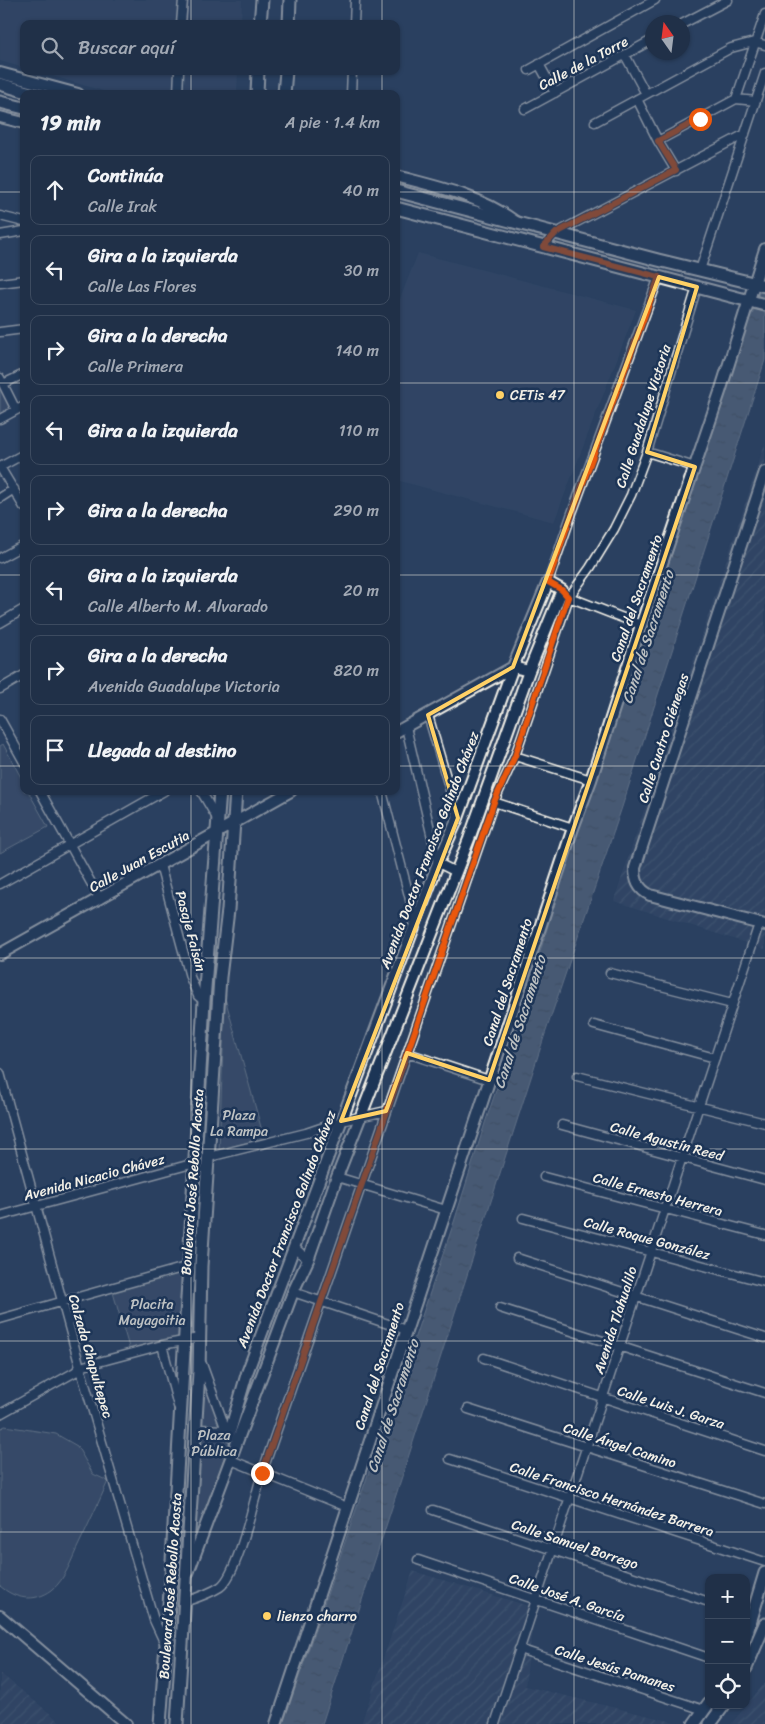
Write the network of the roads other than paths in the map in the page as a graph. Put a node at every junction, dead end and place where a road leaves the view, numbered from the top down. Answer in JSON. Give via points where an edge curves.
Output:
{"nodes":[{"id":1,"x":183,"y":0,"type":"edge"},
{"id":2,"x":262,"y":0,"type":"edge"},
{"id":3,"x":290,"y":0,"type":"edge"},
{"id":4,"x":355,"y":0,"type":"edge"},
{"id":5,"x":655,"y":0,"type":"edge"},
{"id":6,"x":728,"y":0,"type":"edge"},
{"id":7,"x":714,"y":3,"type":"edge"},
{"id":8,"x":765,"y":14,"type":"edge"},
{"id":9,"x":690,"y":19,"type":"edge"},
{"id":10,"x":181,"y":20,"type":"edge"},
{"id":11,"x":260,"y":20,"type":"edge"},
{"id":12,"x":289,"y":20,"type":"edge"},
{"id":13,"x":354,"y":20,"type":"edge"},
{"id":14,"x":754,"y":42,"type":"junction"},
{"id":15,"x":645,"y":44,"type":"edge"},
{"id":16,"x":765,"y":45,"type":"edge"},
{"id":17,"x":625,"y":55,"type":"junction"},
{"id":18,"x":539,"y":64,"type":"junction"},
{"id":19,"x":529,"y":70,"type":"dead end"},
{"id":20,"x":0,"y":73,"type":"edge"},
{"id":21,"x":765,"y":74,"type":"edge"},
{"id":22,"x":179,"y":75,"type":"edge"},
{"id":23,"x":258,"y":75,"type":"edge"},
{"id":24,"x":286,"y":75,"type":"edge"},
{"id":25,"x":352,"y":75,"type":"edge"},
{"id":26,"x":0,"y":84,"type":"edge"},
{"id":27,"x":20,"y":90,"type":"edge"},
{"id":28,"x":63,"y":90,"type":"edge"},
{"id":29,"x":178,"y":90,"type":"edge"},
{"id":30,"x":257,"y":90,"type":"edge"},
{"id":31,"x":284,"y":90,"type":"edge"},
{"id":32,"x":351,"y":90,"type":"edge"},
{"id":33,"x":555,"y":93,"type":"junction"},
{"id":34,"x":646,"y":94,"type":"junction"},
{"id":35,"x":637,"y":99,"type":"junction"},
{"id":36,"x":736,"y":99,"type":"junction"},
{"id":37,"x":756,"y":101,"type":"junction"},
{"id":38,"x":0,"y":102,"type":"edge"},
{"id":39,"x":20,"y":107,"type":"edge"},
{"id":40,"x":525,"y":109,"type":"dead end"},
{"id":41,"x":0,"y":116,"type":"edge"},
{"id":42,"x":20,"y":122,"type":"edge"},
{"id":43,"x":595,"y":122,"type":"dead end"},
{"id":44,"x":745,"y":134,"type":"junction"},
{"id":45,"x":658,"y":141,"type":"junction"},
{"id":46,"x":676,"y":170,"type":"junction"},
{"id":47,"x":400,"y":177,"type":"edge"},
{"id":48,"x":400,"y":192,"type":"edge"},
{"id":49,"x":400,"y":209,"type":"edge"},
{"id":50,"x":0,"y":216,"type":"edge"},
{"id":51,"x":20,"y":221,"type":"edge"},
{"id":52,"x":519,"y":224,"type":"junction"},
{"id":53,"x":20,"y":232,"type":"edge"},
{"id":54,"x":556,"y":233,"type":"junction"},
{"id":55,"x":0,"y":235,"type":"edge"},
{"id":56,"x":543,"y":247,"type":"junction"},
{"id":57,"x":765,"y":250,"type":"edge"},
{"id":58,"x":700,"y":270,"type":"junction"},
{"id":59,"x":659,"y":277,"type":"junction"},
{"id":60,"x":20,"y":280,"type":"edge"},
{"id":61,"x":0,"y":283,"type":"edge"},
{"id":62,"x":759,"y":285,"type":"edge"},
{"id":63,"x":696,"y":287,"type":"junction"},
{"id":64,"x":750,"y":300,"type":"junction"},
{"id":65,"x":765,"y":305,"type":"edge"},
{"id":66,"x":20,"y":329,"type":"edge"},
{"id":67,"x":0,"y":332,"type":"edge"},
{"id":68,"x":20,"y":375,"type":"edge"},
{"id":69,"x":2,"y":381,"type":"edge"},
{"id":70,"x":20,"y":408,"type":"edge"},
{"id":71,"x":0,"y":419,"type":"edge"},
{"id":72,"x":647,"y":452,"type":"junction"},
{"id":73,"x":20,"y":456,"type":"edge"},
{"id":74,"x":0,"y":467,"type":"edge"},
{"id":75,"x":695,"y":467,"type":"junction"},
{"id":76,"x":765,"y":472,"type":"edge"},
{"id":77,"x":14,"y":489,"type":"junction"},
{"id":78,"x":0,"y":498,"type":"edge"},
{"id":79,"x":20,"y":500,"type":"edge"},
{"id":80,"x":20,"y":547,"type":"edge"},
{"id":81,"x":0,"y":558,"type":"edge"},
{"id":82,"x":548,"y":582,"type":"junction"},
{"id":83,"x":565,"y":593,"type":"junction"},
{"id":84,"x":20,"y":611,"type":"edge"},
{"id":85,"x":0,"y":622,"type":"edge"},
{"id":86,"x":641,"y":625,"type":"junction"},
{"id":87,"x":513,"y":667,"type":"junction"},
{"id":88,"x":529,"y":671,"type":"junction"},
{"id":89,"x":20,"y":677,"type":"edge"},
{"id":90,"x":0,"y":689,"type":"edge"},
{"id":91,"x":428,"y":715,"type":"junction"},
{"id":92,"x":0,"y":719,"type":"edge"},
{"id":93,"x":406,"y":727,"type":"junction"},
{"id":94,"x":400,"y":730,"type":"edge"},
{"id":95,"x":20,"y":746,"type":"edge"},
{"id":96,"x":16,"y":748,"type":"junction"},
{"id":97,"x":20,"y":755,"type":"edge"},
{"id":98,"x":515,"y":756,"type":"junction"},
{"id":99,"x":592,"y":780,"type":"junction"},
{"id":100,"x":45,"y":795,"type":"edge"},
{"id":101,"x":157,"y":795,"type":"edge"},
{"id":102,"x":203,"y":795,"type":"edge"},
{"id":103,"x":220,"y":795,"type":"edge"},
{"id":104,"x":236,"y":795,"type":"edge"},
{"id":105,"x":284,"y":795,"type":"edge"},
{"id":106,"x":383,"y":795,"type":"edge"},
{"id":107,"x":494,"y":802,"type":"junction"},
{"id":108,"x":458,"y":818,"type":"junction"},
{"id":109,"x":234,"y":823,"type":"junction"},
{"id":110,"x":218,"y":826,"type":"junction"},
{"id":111,"x":573,"y":828,"type":"junction"},
{"id":112,"x":70,"y":845,"type":"junction"},
{"id":113,"x":438,"y":863,"type":"junction"},
{"id":114,"x":160,"y":864,"type":"junction"},
{"id":115,"x":456,"y":872,"type":"junction"},
{"id":116,"x":0,"y":884,"type":"edge"},
{"id":117,"x":100,"y":899,"type":"junction"},
{"id":118,"x":416,"y":923,"type":"junction"},
{"id":119,"x":762,"y":925,"type":"edge"},
{"id":120,"x":0,"y":954,"type":"edge"},
{"id":121,"x":610,"y":973,"type":"dead end"},
{"id":122,"x":204,"y":1001,"type":"junction"},
{"id":123,"x":732,"y":1004,"type":"junction"},
{"id":124,"x":594,"y":1024,"type":"dead end"},
{"id":125,"x":407,"y":1053,"type":"junction"},
{"id":126,"x":715,"y":1058,"type":"junction"},
{"id":127,"x":0,"y":1072,"type":"edge"},
{"id":128,"x":577,"y":1076,"type":"dead end"},
{"id":129,"x":489,"y":1080,"type":"junction"},
{"id":130,"x":699,"y":1106,"type":"junction"},
{"id":131,"x":9,"y":1107,"type":"junction"},
{"id":132,"x":0,"y":1110,"type":"edge"},
{"id":133,"x":386,"y":1111,"type":"junction"},
{"id":134,"x":360,"y":1117,"type":"junction"},
{"id":135,"x":341,"y":1121,"type":"junction"},
{"id":136,"x":765,"y":1123,"type":"edge"},
{"id":137,"x":562,"y":1125,"type":"dead end"},
{"id":138,"x":209,"y":1157,"type":"junction"},
{"id":139,"x":682,"y":1158,"type":"junction"},
{"id":140,"x":194,"y":1163,"type":"junction"},
{"id":141,"x":337,"y":1177,"type":"junction"},
{"id":142,"x":544,"y":1177,"type":"dead end"},
{"id":143,"x":765,"y":1180,"type":"edge"},
{"id":144,"x":362,"y":1185,"type":"junction"},
{"id":145,"x":36,"y":1206,"type":"junction"},
{"id":146,"x":665,"y":1209,"type":"junction"},
{"id":147,"x":446,"y":1210,"type":"junction"},
{"id":148,"x":0,"y":1216,"type":"edge"},
{"id":149,"x":523,"y":1218,"type":"dead end"},
{"id":150,"x":204,"y":1224,"type":"junction"},
{"id":151,"x":765,"y":1235,"type":"edge"},
{"id":152,"x":294,"y":1247,"type":"junction"},
{"id":153,"x":651,"y":1251,"type":"junction"},
{"id":154,"x":517,"y":1258,"type":"dead end"},
{"id":155,"x":308,"y":1260,"type":"junction"},
{"id":156,"x":189,"y":1266,"type":"junction"},
{"id":157,"x":765,"y":1282,"type":"edge"},
{"id":158,"x":293,"y":1292,"type":"junction"},
{"id":159,"x":636,"y":1296,"type":"junction"},
{"id":160,"x":62,"y":1302,"type":"junction"},
{"id":161,"x":322,"y":1302,"type":"junction"},
{"id":162,"x":500,"y":1308,"type":"dead end"},
{"id":163,"x":0,"y":1319,"type":"edge"},
{"id":164,"x":406,"y":1330,"type":"junction"},
{"id":165,"x":199,"y":1338,"type":"junction"},
{"id":166,"x":765,"y":1338,"type":"edge"},
{"id":167,"x":184,"y":1341,"type":"junction"},
{"id":168,"x":162,"y":1345,"type":"junction"},
{"id":169,"x":620,"y":1346,"type":"junction"},
{"id":170,"x":199,"y":1358,"type":"junction"},
{"id":171,"x":484,"y":1358,"type":"dead end"},
{"id":172,"x":80,"y":1367,"type":"junction"},
{"id":173,"x":765,"y":1393,"type":"edge"},
{"id":174,"x":603,"y":1397,"type":"junction"},
{"id":175,"x":468,"y":1410,"type":"dead end"},
{"id":176,"x":0,"y":1414,"type":"edge"},
{"id":177,"x":180,"y":1414,"type":"junction"},
{"id":178,"x":196,"y":1429,"type":"junction"},
{"id":179,"x":227,"y":1432,"type":"junction"},
{"id":180,"x":236,"y":1446,"type":"junction"},
{"id":181,"x":586,"y":1447,"type":"junction"},
{"id":182,"x":765,"y":1451,"type":"edge"},
{"id":183,"x":450,"y":1459,"type":"dead end"},
{"id":184,"x":231,"y":1460,"type":"junction"},
{"id":185,"x":262,"y":1473,"type":"junction"},
{"id":186,"x":569,"y":1498,"type":"junction"},
{"id":187,"x":765,"y":1504,"type":"edge"},
{"id":188,"x":347,"y":1507,"type":"junction"},
{"id":189,"x":433,"y":1510,"type":"dead end"},
{"id":190,"x":552,"y":1550,"type":"junction"},
{"id":191,"x":418,"y":1560,"type":"dead end"},
{"id":192,"x":765,"y":1562,"type":"edge"},
{"id":193,"x":765,"y":1573,"type":"edge"},
{"id":194,"x":186,"y":1578,"type":"junction"},
{"id":195,"x":536,"y":1600,"type":"junction"},
{"id":196,"x":705,"y":1601,"type":"edge"},
{"id":197,"x":184,"y":1602,"type":"junction"},
{"id":198,"x":750,"y":1615,"type":"edge"},
{"id":199,"x":0,"y":1616,"type":"edge"},
{"id":200,"x":765,"y":1624,"type":"edge"},
{"id":201,"x":165,"y":1644,"type":"junction"},
{"id":202,"x":519,"y":1649,"type":"junction"},
{"id":203,"x":705,"y":1657,"type":"edge"},
{"id":204,"x":748,"y":1664,"type":"edge"},
{"id":205,"x":178,"y":1691,"type":"junction"},
{"id":206,"x":162,"y":1692,"type":"junction"},
{"id":207,"x":705,"y":1706,"type":"edge"},
{"id":208,"x":705,"y":1708,"type":"edge"},
{"id":209,"x":721,"y":1709,"type":"edge"},
{"id":210,"x":126,"y":1724,"type":"edge"},
{"id":211,"x":160,"y":1724,"type":"edge"},
{"id":212,"x":177,"y":1724,"type":"edge"},
{"id":213,"x":276,"y":1724,"type":"edge"},
{"id":214,"x":495,"y":1724,"type":"edge"},
{"id":215,"x":694,"y":1724,"type":"edge"},
{"id":216,"x":710,"y":1724,"type":"edge"}],
"edges":[{"from":1,"to":10,"type":"street"},
{"from":2,"to":11,"type":"main road"},
{"from":3,"to":12,"type":"main road"},
{"from":4,"to":13,"type":"street"},
{"from":5,"to":18,"type":"street"},
{"from":6,"to":7,"type":"street"},
{"from":7,"to":9,"type":"street"},
{"from":8,"to":14,"type":"street"},
{"from":14,"to":16,"type":"street"},
{"from":14,"to":34,"type":"street","via":[[731,48]]},
{"from":14,"to":36,"type":"street"},
{"from":15,"to":17,"type":"street","name":"Calle de la Torre"},
{"from":17,"to":33,"type":"street","name":"Calle de la Torre"},
{"from":17,"to":34,"type":"street"},
{"from":18,"to":19,"type":"street"},
{"from":18,"to":33,"type":"street"},
{"from":20,"to":28,"type":"street"},
{"from":21,"to":37,"type":"street"},
{"from":22,"to":29,"type":"street"},
{"from":23,"to":30,"type":"main road"},
{"from":24,"to":31,"type":"main road"},
{"from":25,"to":32,"type":"street"},
{"from":26,"to":27,"type":"main road"},
{"from":33,"to":40,"type":"street","name":"Calle de la Torre"},
{"from":34,"to":35,"type":"street"},
{"from":35,"to":43,"type":"street"},
{"from":35,"to":45,"type":"street"},
{"from":36,"to":37,"type":"street"},
{"from":36,"to":45,"type":"street"},
{"from":37,"to":44,"type":"street"},
{"from":38,"to":39,"type":"main road"},
{"from":41,"to":42,"type":"street"},
{"from":44,"to":46,"type":"street"},
{"from":44,"to":58,"type":"street"},
{"from":45,"to":46,"type":"street"},
{"from":46,"to":54,"type":"street"},
{"from":47,"to":52,"type":"street","via":[[477,199]]},
{"from":48,"to":52,"type":"main road"},
{"from":49,"to":56,"type":"main road"},
{"from":50,"to":51,"type":"street"},
{"from":52,"to":54,"type":"main road"},
{"from":53,"to":55,"type":"street"},
{"from":54,"to":56,"type":"street"},
{"from":54,"to":58,"type":"main road"},
{"from":56,"to":59,"type":"main road"},
{"from":57,"to":62,"type":"street","name":"Canal del Sacramento"},
{"from":58,"to":62,"type":"main road"},
{"from":59,"to":63,"type":"main road"},
{"from":59,"to":82,"type":"street","name":"Avenida Doctor Francisco Galindo Chávez"},
{"from":60,"to":61,"type":"street"},
{"from":62,"to":64,"type":"street","name":"Canal del Sacramento"},
{"from":63,"to":64,"type":"main road"},
{"from":63,"to":72,"type":"street","name":"Calle Guadalupe Victoria"},
{"from":64,"to":65,"type":"main road"},
{"from":64,"to":75,"type":"street","name":"Canal del Sacramento"},
{"from":66,"to":67,"type":"street"},
{"from":68,"to":69,"type":"street"},
{"from":69,"to":70,"type":"street"},
{"from":70,"to":71,"type":"street"},
{"from":72,"to":75,"type":"street"},
{"from":72,"to":83,"type":"street","name":"Calle Guadalupe Victoria","via":[[614,529],[590,568]]},
{"from":73,"to":74,"type":"street"},
{"from":74,"to":77,"type":"street"},
{"from":75,"to":86,"type":"street","name":"Canal del Sacramento"},
{"from":76,"to":119,"type":"street","name":"Calle Cuatro Ciénegas","via":[[635,868],[639,887],[650,895]]},
{"from":77,"to":78,"type":"street"},
{"from":77,"to":79,"type":"street"},
{"from":80,"to":81,"type":"street"},
{"from":82,"to":83,"type":"street"},
{"from":82,"to":87,"type":"street","name":"Avenida Doctor Francisco Galindo Chávez"},
{"from":83,"to":86,"type":"street"},
{"from":83,"to":88,"type":"street","name":"Avenida Doctor Francisco Galindo Chávez"},
{"from":83,"to":98,"type":"street","name":"Calle Guadalupe Victoria"},
{"from":84,"to":85,"type":"street"},
{"from":86,"to":99,"type":"street","name":"Canal del Sacramento"},
{"from":87,"to":88,"type":"street"},
{"from":87,"to":91,"type":"street"},
{"from":87,"to":108,"type":"street","name":"Avenida Doctor Francisco Galindo Chávez"},
{"from":88,"to":115,"type":"street","name":"Avenida Doctor Francisco Galindo Chávez"},
{"from":89,"to":90,"type":"street"},
{"from":91,"to":93,"type":"street"},
{"from":91,"to":108,"type":"street"},
{"from":92,"to":96,"type":"street"},
{"from":93,"to":94,"type":"street"},
{"from":93,"to":113,"type":"street"},
{"from":95,"to":96,"type":"street"},
{"from":96,"to":97,"type":"street"},
{"from":98,"to":99,"type":"street"},
{"from":98,"to":107,"type":"street","name":"Calle Guadalupe Victoria"},
{"from":99,"to":111,"type":"street","name":"Canal del Sacramento"},
{"from":100,"to":112,"type":"street"},
{"from":101,"to":112,"type":"street"},
{"from":102,"to":110,"type":"street"},
{"from":103,"to":110,"type":"main road","name":"Boulevard José Rebollo Acosta"},
{"from":104,"to":109,"type":"main road","name":"Boulevard José Rebollo Acosta"},
{"from":105,"to":109,"type":"street","name":"Calle Juan Escutia"},
{"from":106,"to":118,"type":"street"},
{"from":107,"to":111,"type":"street"},
{"from":107,"to":125,"type":"street","name":"Calle Guadalupe Victoria"},
{"from":108,"to":113,"type":"street","name":"Avenida Doctor Francisco Galindo Chávez"},
{"from":109,"to":110,"type":"street","name":"Calle Juan Escutia"},
{"from":109,"to":138,"type":"main road","name":"Boulevard José Rebollo Acosta"},
{"from":110,"to":114,"type":"street","name":"Calle Juan Escutia"},
{"from":110,"to":122,"type":"main road","name":"Boulevard José Rebollo Acosta"},
{"from":111,"to":129,"type":"street","name":"Canal del Sacramento"},
{"from":112,"to":116,"type":"street"},
{"from":112,"to":117,"type":"street"},
{"from":113,"to":115,"type":"street"},
{"from":113,"to":118,"type":"street","name":"Avenida Doctor Francisco Galindo Chávez"},
{"from":114,"to":117,"type":"street","name":"Calle Juan Escutia"},
{"from":114,"to":122,"type":"street","name":"Pasaje Faisán","via":[[190,977],[198,996]]},
{"from":115,"to":134,"type":"street","name":"Avenida Doctor Francisco Galindo Chávez"},
{"from":117,"to":120,"type":"street","name":"Calle Juan Escutia"},
{"from":118,"to":135,"type":"street","name":"Avenida Doctor Francisco Galindo Chávez"},
{"from":119,"to":123,"type":"street","name":"Avenida Tlahualilo"},
{"from":121,"to":123,"type":"street"},
{"from":122,"to":140,"type":"main road","name":"Boulevard José Rebollo Acosta"},
{"from":123,"to":126,"type":"street","name":"Avenida Tlahualilo"},
{"from":124,"to":126,"type":"street"},
{"from":125,"to":129,"type":"street"},
{"from":125,"to":133,"type":"street","name":"Calle Guadalupe Victoria"},
{"from":126,"to":130,"type":"street","name":"Avenida Tlahualilo"},
{"from":127,"to":131,"type":"street","name":"Calzada Chapultepec"},
{"from":128,"to":130,"type":"street"},
{"from":129,"to":147,"type":"street","name":"Canal del Sacramento"},
{"from":130,"to":136,"type":"street"},
{"from":130,"to":139,"type":"street","name":"Avenida Tlahualilo"},
{"from":131,"to":132,"type":"street"},
{"from":131,"to":145,"type":"street","name":"Calzada Chapultepec"},
{"from":133,"to":134,"type":"street"},
{"from":133,"to":144,"type":"street","name":"Calle Guadalupe Victoria"},
{"from":134,"to":135,"type":"street"},
{"from":134,"to":141,"type":"street","name":"Avenida Doctor Francisco Galindo Chávez"},
{"from":135,"to":138,"type":"street"},
{"from":135,"to":152,"type":"street","name":"Avenida Doctor Francisco Galindo Chávez"},
{"from":137,"to":139,"type":"street","name":"Calle Agustín Reed"},
{"from":138,"to":150,"type":"main road","name":"Boulevard José Rebollo Acosta"},
{"from":139,"to":143,"type":"street","name":"Calle Agustín Reed"},
{"from":139,"to":146,"type":"street","name":"Avenida Tlahualilo"},
{"from":140,"to":145,"type":"street","name":"Avenida Nicacio Chávez"},
{"from":140,"to":150,"type":"main road","via":[[202,1172],[201,1213]]},
{"from":140,"to":156,"type":"main road","name":"Boulevard José Rebollo Acosta"},
{"from":141,"to":144,"type":"street"},
{"from":141,"to":155,"type":"street","name":"Avenida Doctor Francisco Galindo Chávez"},
{"from":142,"to":146,"type":"street","name":"Calle Ernesto Herrera"},
{"from":144,"to":147,"type":"street"},
{"from":144,"to":161,"type":"street","name":"Calle Guadalupe Victoria"},
{"from":145,"to":148,"type":"street","name":"Avenida Nicacio Chávez"},
{"from":145,"to":160,"type":"street","name":"Calzada Chapultepec"},
{"from":146,"to":151,"type":"street","name":"Calle Ernesto Herrera"},
{"from":146,"to":153,"type":"street","name":"Avenida Tlahualilo"},
{"from":147,"to":164,"type":"street","name":"Canal del Sacramento"},
{"from":149,"to":153,"type":"street","name":"Calle Roque González"},
{"from":150,"to":165,"type":"main road","name":"Boulevard José Rebollo Acosta"},
{"from":152,"to":155,"type":"street"},
{"from":152,"to":179,"type":"street","name":"Avenida Doctor Francisco Galindo Chávez"},
{"from":153,"to":157,"type":"street","name":"Calle Roque González"},
{"from":153,"to":159,"type":"street","name":"Avenida Tlahualilo"},
{"from":154,"to":159,"type":"street"},
{"from":155,"to":158,"type":"street","name":"Avenida Doctor Francisco Galindo Chávez"},
{"from":156,"to":160,"type":"street"},
{"from":156,"to":167,"type":"main road","name":"Boulevard José Rebollo Acosta"},
{"from":158,"to":161,"type":"street"},
{"from":158,"to":180,"type":"street","name":"Avenida Doctor Francisco Galindo Chávez"},
{"from":159,"to":166,"type":"street"},
{"from":159,"to":169,"type":"street","name":"Avenida Tlahualilo"},
{"from":160,"to":163,"type":"street"},
{"from":160,"to":172,"type":"street","name":"Calzada Chapultepec"},
{"from":161,"to":164,"type":"street"},
{"from":161,"to":185,"type":"street","name":"Calle Guadalupe Victoria"},
{"from":162,"to":169,"type":"street"},
{"from":164,"to":188,"type":"street","name":"Canal del Sacramento"},
{"from":165,"to":167,"type":"street"},
{"from":165,"to":170,"type":"main road","name":"Boulevard José Rebollo Acosta"},
{"from":167,"to":168,"type":"street"},
{"from":167,"to":177,"type":"main road","name":"Boulevard José Rebollo Acosta"},
{"from":168,"to":172,"type":"street"},
{"from":168,"to":177,"type":"street"},
{"from":169,"to":173,"type":"street"},
{"from":169,"to":174,"type":"street","name":"Avenida Tlahualilo"},
{"from":170,"to":178,"type":"main road","name":"Boulevard José Rebollo Acosta"},
{"from":170,"to":179,"type":"street"},
{"from":171,"to":174,"type":"street","name":"Calle Luis J. Garza"},
{"from":172,"to":176,"type":"street"},
{"from":172,"to":201,"type":"street","name":"Calzada Chapultepec","via":[[154,1620]]},
{"from":174,"to":181,"type":"street","name":"Avenida Tlahualilo"},
{"from":174,"to":182,"type":"street","name":"Calle Luis J. Garza"},
{"from":175,"to":181,"type":"street","name":"Calle Ángel Camino"},
{"from":177,"to":201,"type":"main road","name":"Boulevard José Rebollo Acosta"},
{"from":178,"to":179,"type":"street"},
{"from":178,"to":194,"type":"main road","name":"Boulevard José Rebollo Acosta"},
{"from":179,"to":180,"type":"street"},
{"from":180,"to":184,"type":"street","name":"Avenida Doctor Francisco Galindo Chávez"},
{"from":181,"to":186,"type":"street","name":"Avenida Tlahualilo"},
{"from":181,"to":187,"type":"street","name":"Calle Ángel Camino"},
{"from":183,"to":186,"type":"street","name":"Calle Francisco Hernández Barrera"},
{"from":184,"to":185,"type":"street"},
{"from":184,"to":194,"type":"street","name":"Avenida Doctor Francisco Galindo Chávez"},
{"from":185,"to":188,"type":"street"},
{"from":185,"to":197,"type":"street","name":"Calle Guadalupe Victoria","via":[[231,1574],[220,1587]]},
{"from":186,"to":190,"type":"street","name":"Avenida Tlahualilo"},
{"from":186,"to":192,"type":"street","name":"Calle Francisco Hernández Barrera"},
{"from":188,"to":213,"type":"street","name":"Canal del Sacramento"},
{"from":189,"to":190,"type":"street","name":"Calle Samuel Borrego"},
{"from":190,"to":195,"type":"street","name":"Avenida Tlahualilo"},
{"from":190,"to":196,"type":"street","name":"Calle Samuel Borrego"},
{"from":191,"to":195,"type":"street","name":"Calle José A. García"},
{"from":193,"to":198,"type":"main road"},
{"from":194,"to":197,"type":"main road","name":"Boulevard José Rebollo Acosta"},
{"from":195,"to":202,"type":"street","name":"Avenida Tlahualilo"},
{"from":195,"to":203,"type":"street","name":"Calle José A. García"},
{"from":197,"to":205,"type":"main road","name":"Boulevard José Rebollo Acosta"},
{"from":199,"to":210,"type":"street"},
{"from":200,"to":204,"type":"main road"},
{"from":201,"to":206,"type":"main road","name":"Boulevard José Rebollo Acosta"},
{"from":202,"to":207,"type":"street","name":"Calle Jesús Pamanes"},
{"from":202,"to":214,"type":"street","name":"Avenida Tlahualilo"},
{"from":205,"to":206,"type":"main road"},
{"from":205,"to":212,"type":"main road","name":"Boulevard José Rebollo Acosta"},
{"from":206,"to":211,"type":"main road","name":"Boulevard José Rebollo Acosta"},
{"from":208,"to":215,"type":"main road"},
{"from":209,"to":216,"type":"main road"}]}
